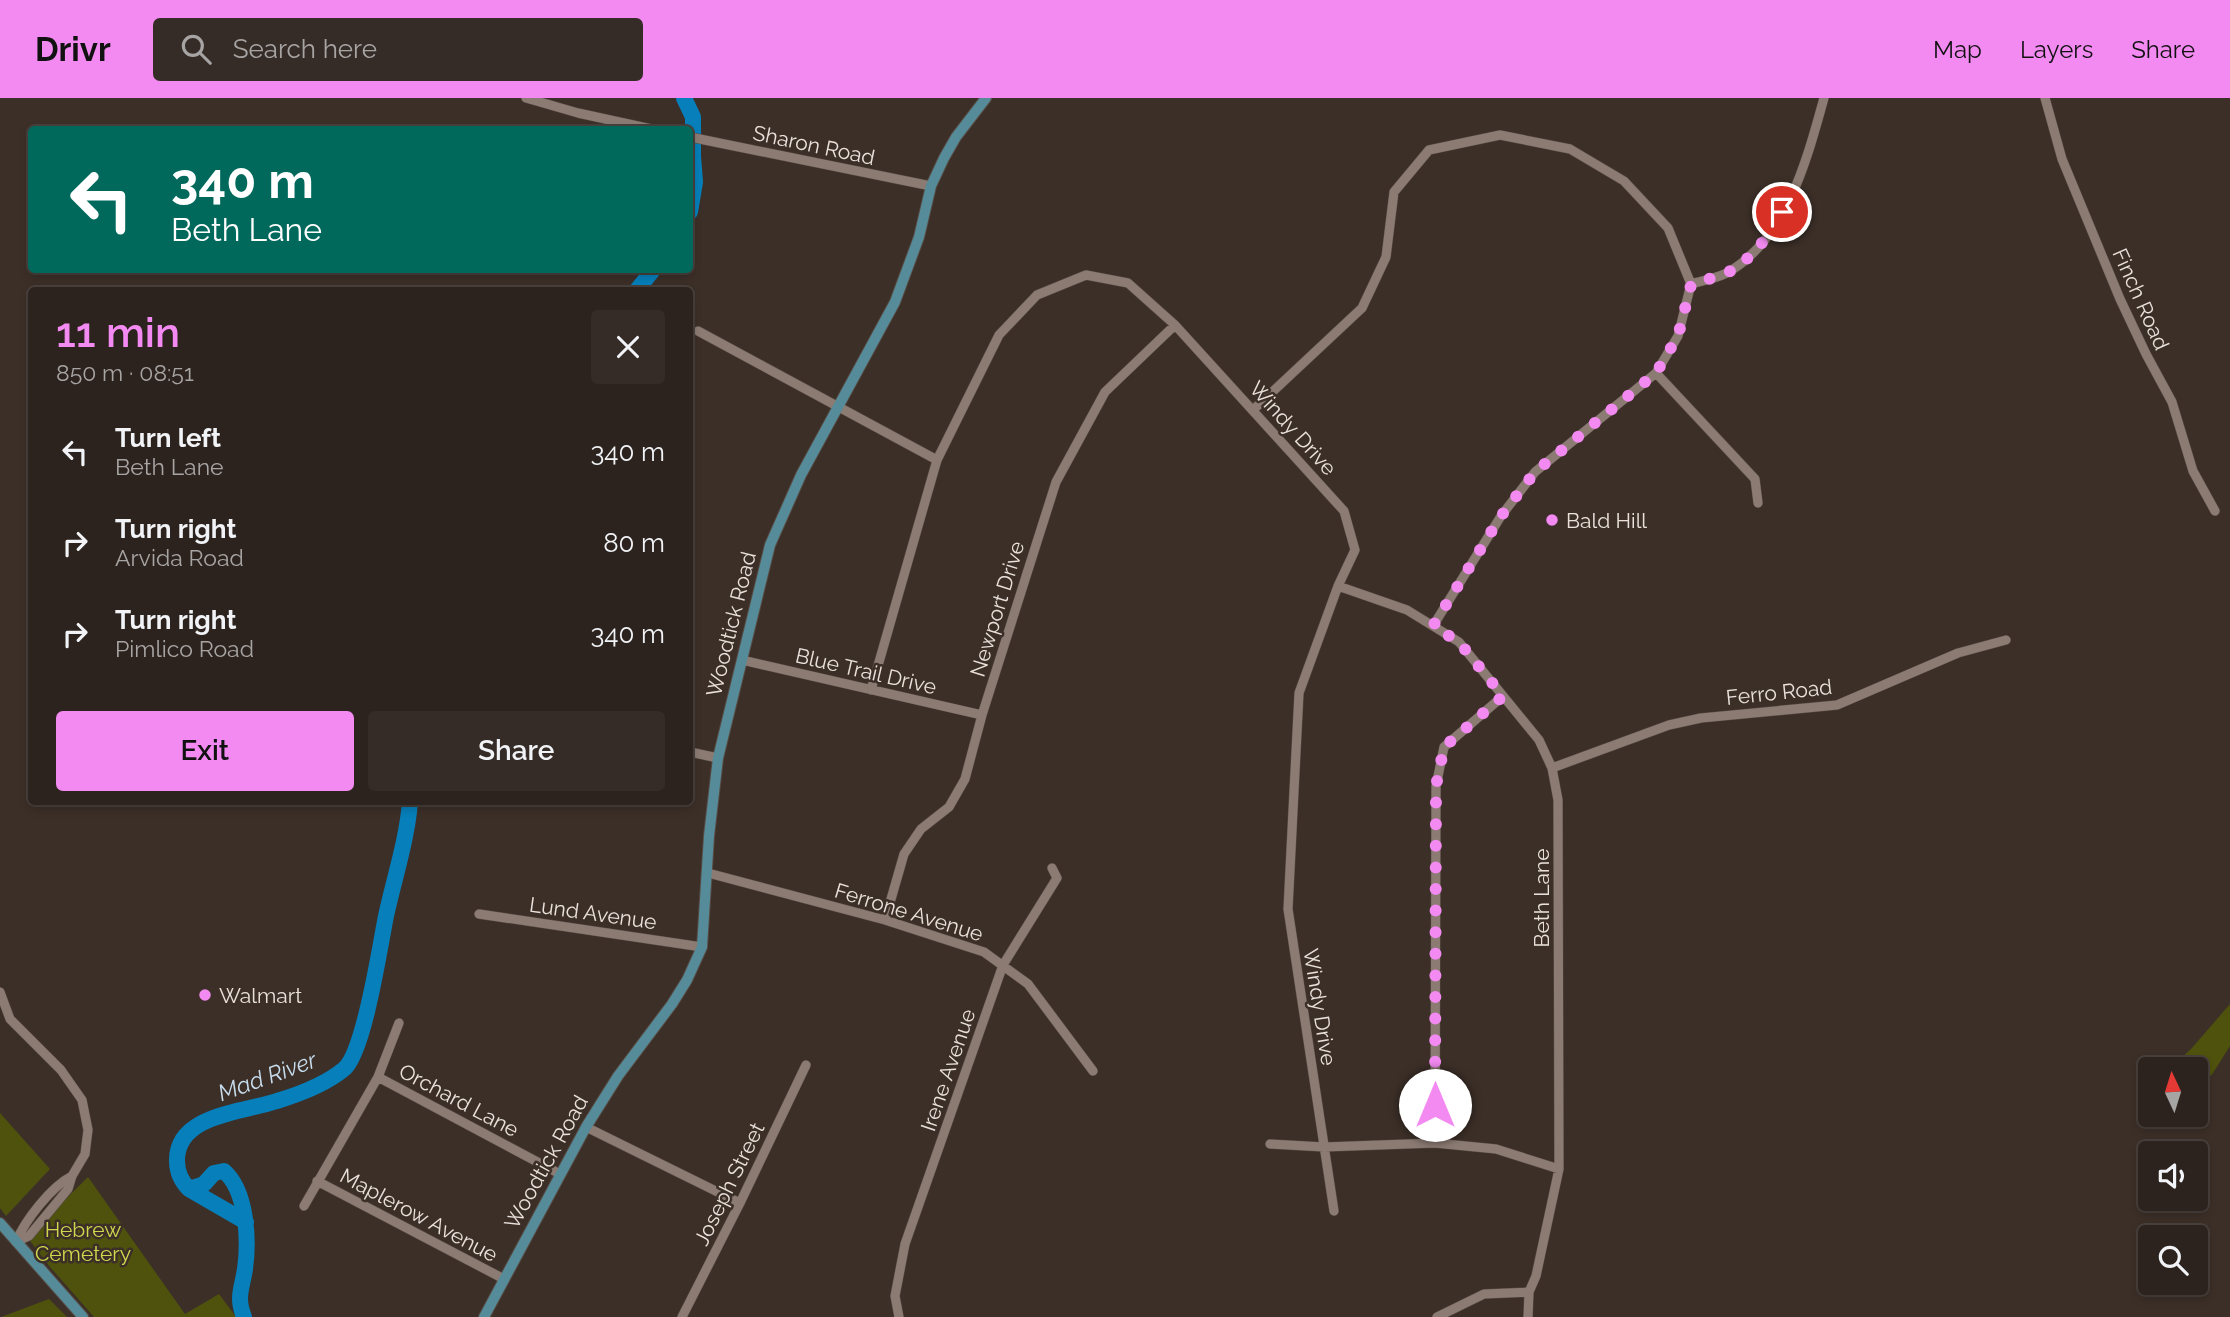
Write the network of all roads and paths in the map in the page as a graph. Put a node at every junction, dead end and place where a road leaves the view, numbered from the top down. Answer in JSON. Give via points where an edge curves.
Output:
{"nodes":[{"id":1,"x":526,"y":98,"type":"edge"},
{"id":2,"x":986,"y":98,"type":"edge"},
{"id":3,"x":1825,"y":98,"type":"edge"},
{"id":4,"x":2045,"y":98,"type":"edge"},
{"id":5,"x":638,"y":126,"type":"edge"},
{"id":6,"x":693,"y":138,"type":"edge"},
{"id":7,"x":931,"y":186,"type":"junction"},
{"id":8,"x":1691,"y":285,"type":"junction"},
{"id":9,"x":1175,"y":325,"type":"junction"},
{"id":10,"x":698,"y":331,"type":"dead end"},
{"id":11,"x":1656,"y":373,"type":"junction"},
{"id":12,"x":839,"y":407,"type":"junction"},
{"id":13,"x":1253,"y":410,"type":"junction"},
{"id":14,"x":937,"y":460,"type":"junction"},
{"id":15,"x":1758,"y":503,"type":"dead end"},
{"id":16,"x":2215,"y":511,"type":"dead end"},
{"id":17,"x":1338,"y":586,"type":"junction"},
{"id":18,"x":1433,"y":626,"type":"junction"},
{"id":19,"x":2006,"y":640,"type":"dead end"},
{"id":20,"x":742,"y":660,"type":"junction"},
{"id":21,"x":871,"y":690,"type":"junction"},
{"id":22,"x":1503,"y":696,"type":"junction"},
{"id":23,"x":982,"y":715,"type":"junction"},
{"id":24,"x":693,"y":753,"type":"edge"},
{"id":25,"x":718,"y":758,"type":"junction"},
{"id":26,"x":1552,"y":768,"type":"junction"},
{"id":27,"x":1052,"y":868,"type":"dead end"},
{"id":28,"x":708,"y":873,"type":"junction"},
{"id":29,"x":479,"y":914,"type":"dead end"},
{"id":30,"x":885,"y":920,"type":"junction"},
{"id":31,"x":702,"y":947,"type":"junction"},
{"id":32,"x":1003,"y":965,"type":"junction"},
{"id":33,"x":0,"y":992,"type":"edge"},
{"id":34,"x":399,"y":1023,"type":"dead end"},
{"id":35,"x":806,"y":1065,"type":"dead end"},
{"id":36,"x":1093,"y":1071,"type":"dead end"},
{"id":37,"x":377,"y":1077,"type":"junction"},
{"id":38,"x":586,"y":1127,"type":"junction"},
{"id":39,"x":1434,"y":1143,"type":"junction"},
{"id":40,"x":1270,"y":1144,"type":"dead end"},
{"id":41,"x":1324,"y":1147,"type":"junction"},
{"id":42,"x":1559,"y":1169,"type":"junction"},
{"id":43,"x":560,"y":1174,"type":"junction"},
{"id":44,"x":317,"y":1181,"type":"junction"},
{"id":45,"x":740,"y":1203,"type":"junction"},
{"id":46,"x":303,"y":1206,"type":"dead end"},
{"id":47,"x":1334,"y":1211,"type":"dead end"},
{"id":48,"x":0,"y":1223,"type":"edge"},
{"id":49,"x":16,"y":1242,"type":"junction"},
{"id":50,"x":504,"y":1279,"type":"junction"},
{"id":51,"x":1529,"y":1292,"type":"junction"},
{"id":52,"x":83,"y":1317,"type":"edge"},
{"id":53,"x":484,"y":1317,"type":"edge"},
{"id":54,"x":681,"y":1317,"type":"edge"},
{"id":55,"x":899,"y":1317,"type":"edge"},
{"id":56,"x":1437,"y":1317,"type":"edge"},
{"id":57,"x":1528,"y":1317,"type":"edge"}],
"edges":[{"from":1,"to":5,"type":"street"},
{"from":2,"to":7,"type":"main road","name":"Woodtick Road","via":[[956,137]]},
{"from":3,"to":8,"type":"street","via":[[1805,163],[1756,252],[1729,272]]},
{"from":4,"to":16,"type":"street","name":"Finch Road","via":[[2062,159],[2120,299],[2172,402],[2193,471]]},
{"from":6,"to":7,"type":"street","name":"Sharon Road"},
{"from":7,"to":12,"type":"main road","name":"Woodtick Road","via":[[919,237],[895,303]]},
{"from":8,"to":11,"type":"street","via":[[1678,336]]},
{"from":8,"to":13,"type":"street","via":[[1668,228],[1624,181],[1570,149],[1500,135],[1429,150],[1394,192],[1386,257],[1362,307]]},
{"from":9,"to":13,"type":"street","name":"Windy Drive"},
{"from":9,"to":14,"type":"street","name":"Windy Drive","via":[[1128,283],[1086,275],[1037,295],[999,335]]},
{"from":9,"to":23,"type":"street","name":"Newport Drive","via":[[1105,392],[1056,482]]},
{"from":10,"to":12,"type":"street"},
{"from":11,"to":15,"type":"street","via":[[1755,479]]},
{"from":11,"to":18,"type":"street","via":[[1535,472],[1501,516]]},
{"from":12,"to":14,"type":"street"},
{"from":12,"to":20,"type":"main road","name":"Woodtick Road","via":[[801,475],[770,545]]},
{"from":13,"to":17,"type":"street","name":"Windy Drive","via":[[1345,511],[1355,550]]},
{"from":14,"to":21,"type":"street","name":"Windy Drive"},
{"from":17,"to":18,"type":"street","name":"Beth Lane","via":[[1406,610]]},
{"from":17,"to":41,"type":"street","name":"Windy Drive","via":[[1299,693],[1288,909]]},
{"from":18,"to":22,"type":"street","name":"Beth Lane","via":[[1459,642]]},
{"from":19,"to":26,"type":"street","name":"Ferro Road","via":[[1958,653],[1837,705],[1669,724]]},
{"from":20,"to":21,"type":"street","name":"Blue Trail Drive"},
{"from":20,"to":25,"type":"main road","name":"Woodtick Road"},
{"from":21,"to":23,"type":"street","name":"Blue Trail Drive"},
{"from":22,"to":26,"type":"street","name":"Beth Lane","via":[[1539,740]]},
{"from":22,"to":39,"type":"street","via":[[1444,747],[1436,786]]},
{"from":23,"to":30,"type":"street","name":"Newport Drive","via":[[965,779],[949,807],[920,829],[904,854]]},
{"from":24,"to":25,"type":"street"},
{"from":25,"to":28,"type":"main road","name":"Woodtick Road"},
{"from":26,"to":42,"type":"street","name":"Beth Lane","via":[[1558,800]]},
{"from":27,"to":32,"type":"street","name":"Irene Avenue","via":[[1057,878]]},
{"from":28,"to":30,"type":"street","name":"Ferrone Avenue"},
{"from":28,"to":31,"type":"main road","name":"Woodtick Road"},
{"from":29,"to":31,"type":"street","name":"Lund Avenue"},
{"from":30,"to":32,"type":"street","name":"Ferrone Avenue","via":[[984,952]]},
{"from":31,"to":38,"type":"main road","name":"Woodtick Road","via":[[672,1004]]},
{"from":32,"to":36,"type":"street","name":"Ferrone Avenue","via":[[1028,985]]},
{"from":32,"to":55,"type":"street","name":"Irene Avenue","via":[[905,1244],[895,1296]]},
{"from":33,"to":49,"type":"street","via":[[10,1018],[61,1070],[82,1100],[88,1130],[85,1154],[68,1189],[29,1236]]},
{"from":34,"to":37,"type":"street"},
{"from":35,"to":45,"type":"street","name":"Joseph Street"},
{"from":37,"to":43,"type":"street","name":"Orchard Lane"},
{"from":37,"to":44,"type":"street"},
{"from":38,"to":43,"type":"main road","name":"Woodtick Road"},
{"from":38,"to":45,"type":"street"},
{"from":39,"to":41,"type":"street"},
{"from":39,"to":42,"type":"street","via":[[1496,1149]]},
{"from":40,"to":41,"type":"street"},
{"from":41,"to":47,"type":"street","name":"Windy Drive"},
{"from":42,"to":51,"type":"street","name":"Beth Lane"},
{"from":43,"to":50,"type":"main road","name":"Woodtick Road"},
{"from":44,"to":46,"type":"street"},
{"from":44,"to":50,"type":"street","name":"Maplerow Avenue"},
{"from":45,"to":54,"type":"street","name":"Joseph Street"},
{"from":48,"to":49,"type":"main road"},
{"from":49,"to":52,"type":"main road"},
{"from":50,"to":53,"type":"main road","name":"Woodtick Road"},
{"from":51,"to":56,"type":"street","via":[[1484,1294]]},
{"from":51,"to":57,"type":"street","name":"Beth Lane"}]}
